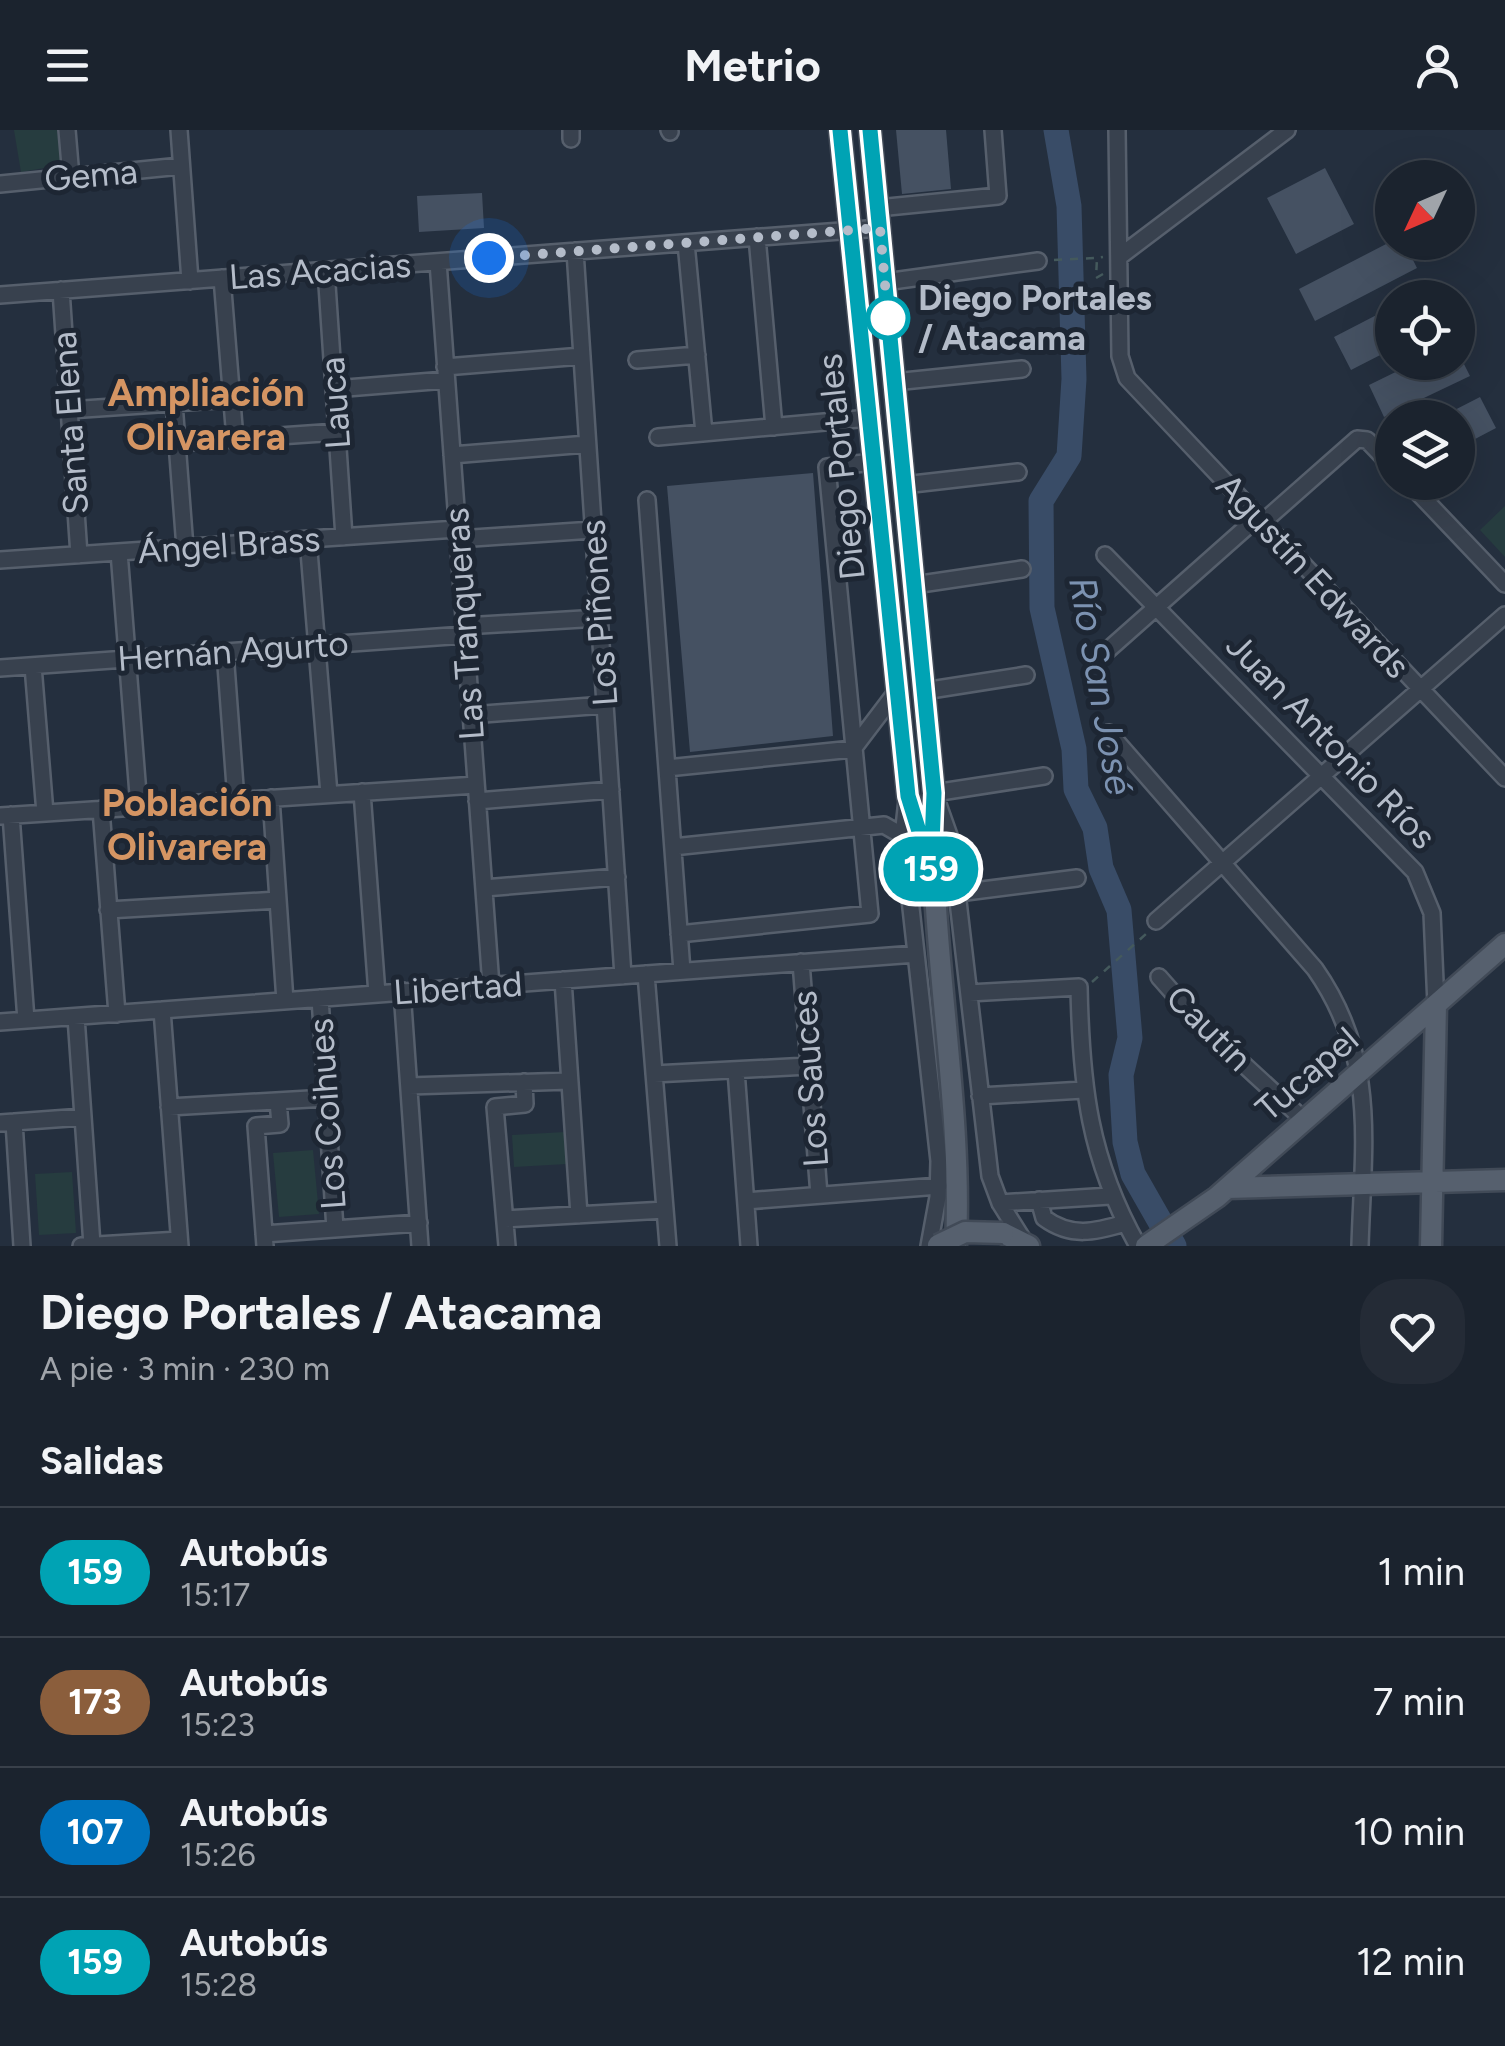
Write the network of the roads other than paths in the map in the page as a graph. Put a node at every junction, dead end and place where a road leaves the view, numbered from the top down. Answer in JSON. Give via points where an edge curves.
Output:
{"nodes":[{"id":1,"x":67,"y":130,"type":"edge"},
{"id":2,"x":179,"y":130,"type":"edge"},
{"id":3,"x":840,"y":130,"type":"edge"},
{"id":4,"x":870,"y":130,"type":"edge"},
{"id":5,"x":992,"y":130,"type":"edge"},
{"id":6,"x":1117,"y":130,"type":"edge"},
{"id":7,"x":1286,"y":130,"type":"edge"},
{"id":8,"x":181,"y":166,"type":"junction"},
{"id":9,"x":72,"y":177,"type":"junction"},
{"id":10,"x":0,"y":184,"type":"edge"},
{"id":11,"x":879,"y":218,"type":"junction"},
{"id":12,"x":850,"y":230,"type":"junction"},
{"id":13,"x":758,"y":237,"type":"junction"},
{"id":14,"x":686,"y":242,"type":"junction"},
{"id":15,"x":574,"y":251,"type":"junction"},
{"id":16,"x":1038,"y":261,"type":"road end"},
{"id":17,"x":438,"y":262,"type":"junction"},
{"id":18,"x":1118,"y":265,"type":"junction"},
{"id":19,"x":326,"y":270,"type":"junction"},
{"id":20,"x":222,"y":278,"type":"junction"},
{"id":21,"x":190,"y":281,"type":"junction"},
{"id":22,"x":885,"y":282,"type":"junction"},
{"id":23,"x":62,"y":290,"type":"junction"},
{"id":24,"x":0,"y":295,"type":"edge"},
{"id":25,"x":582,"y":356,"type":"junction"},
{"id":26,"x":696,"y":356,"type":"junction"},
{"id":27,"x":637,"y":360,"type":"dead end"},
{"id":28,"x":1022,"y":369,"type":"dead end"},
{"id":29,"x":446,"y":373,"type":"junction"},
{"id":30,"x":894,"y":382,"type":"junction"},
{"id":31,"x":334,"y":388,"type":"junction"},
{"id":32,"x":232,"y":399,"type":"junction"},
{"id":33,"x":174,"y":403,"type":"junction"},
{"id":34,"x":70,"y":410,"type":"junction"},
{"id":35,"x":869,"y":418,"type":"junction"},
{"id":36,"x":774,"y":427,"type":"junction"},
{"id":37,"x":337,"y":432,"type":"junction"},
{"id":38,"x":704,"y":433,"type":"junction"},
{"id":39,"x":658,"y":438,"type":"dead end"},
{"id":40,"x":235,"y":439,"type":"junction"},
{"id":41,"x":177,"y":443,"type":"junction"},
{"id":42,"x":588,"y":444,"type":"junction"},
{"id":43,"x":1375,"y":450,"type":"edge"},
{"id":44,"x":452,"y":455,"type":"junction"},
{"id":45,"x":902,"y":458,"type":"junction"},
{"id":46,"x":874,"y":462,"type":"junction"},
{"id":47,"x":1018,"y":472,"type":"dead end"},
{"id":48,"x":904,"y":485,"type":"junction"},
{"id":49,"x":647,"y":500,"type":"dead end"},
{"id":50,"x":1425,"y":500,"type":"edge"},
{"id":51,"x":1261,"y":520,"type":"junction"},
{"id":52,"x":593,"y":530,"type":"junction"},
{"id":53,"x":458,"y":534,"type":"junction"},
{"id":54,"x":344,"y":537,"type":"junction"},
{"id":55,"x":308,"y":539,"type":"junction"},
{"id":56,"x":185,"y":548,"type":"junction"},
{"id":57,"x":119,"y":552,"type":"junction"},
{"id":58,"x":79,"y":555,"type":"junction"},
{"id":59,"x":1105,"y":555,"type":"dead end"},
{"id":60,"x":0,"y":560,"type":"edge"},
{"id":61,"x":1022,"y":569,"type":"dead end"},
{"id":62,"x":1505,"y":584,"type":"edge"},
{"id":63,"x":914,"y":585,"type":"junction"},
{"id":64,"x":1156,"y":607,"type":"junction"},
{"id":65,"x":1505,"y":615,"type":"edge"},
{"id":66,"x":599,"y":618,"type":"junction"},
{"id":67,"x":465,"y":630,"type":"junction"},
{"id":68,"x":316,"y":646,"type":"junction"},
{"id":69,"x":226,"y":652,"type":"junction"},
{"id":70,"x":1098,"y":658,"type":"dead end"},
{"id":71,"x":128,"y":659,"type":"junction"},
{"id":72,"x":33,"y":666,"type":"junction"},
{"id":73,"x":0,"y":668,"type":"edge"},
{"id":74,"x":1026,"y":675,"type":"dead end"},
{"id":75,"x":1420,"y":689,"type":"junction"},
{"id":76,"x":924,"y":690,"type":"junction"},
{"id":77,"x":897,"y":691,"type":"junction"},
{"id":78,"x":605,"y":705,"type":"junction"},
{"id":79,"x":471,"y":715,"type":"junction"},
{"id":80,"x":1109,"y":734,"type":"dead end"},
{"id":81,"x":853,"y":749,"type":"junction"},
{"id":82,"x":667,"y":768,"type":"junction"},
{"id":83,"x":1044,"y":776,"type":"dead end"},
{"id":84,"x":1321,"y":776,"type":"junction"},
{"id":85,"x":1505,"y":778,"type":"edge"},
{"id":86,"x":611,"y":790,"type":"junction"},
{"id":87,"x":362,"y":792,"type":"junction"},
{"id":88,"x":477,"y":793,"type":"junction"},
{"id":89,"x":934,"y":793,"type":"junction"},
{"id":90,"x":328,"y":794,"type":"junction"},
{"id":91,"x":908,"y":796,"type":"junction"},
{"id":92,"x":271,"y":798,"type":"junction"},
{"id":93,"x":236,"y":800,"type":"junction"},
{"id":94,"x":139,"y":806,"type":"junction"},
{"id":95,"x":100,"y":809,"type":"junction"},
{"id":96,"x":46,"y":813,"type":"junction"},
{"id":97,"x":6,"y":815,"type":"edge"},
{"id":98,"x":861,"y":828,"type":"junction"},
{"id":99,"x":903,"y":836,"type":"junction"},
{"id":100,"x":672,"y":847,"type":"junction"},
{"id":101,"x":1223,"y":862,"type":"junction"},
{"id":102,"x":931,"y":870,"type":"junction"},
{"id":103,"x":616,"y":877,"type":"junction"},
{"id":104,"x":1076,"y":878,"type":"dead end"},
{"id":105,"x":484,"y":888,"type":"junction"},
{"id":106,"x":958,"y":893,"type":"junction"},
{"id":107,"x":278,"y":900,"type":"junction"},
{"id":108,"x":108,"y":910,"type":"junction"},
{"id":109,"x":1156,"y":921,"type":"road end"},
{"id":110,"x":679,"y":934,"type":"junction"},
{"id":111,"x":1505,"y":944,"type":"edge"},
{"id":112,"x":916,"y":954,"type":"junction"},
{"id":113,"x":801,"y":962,"type":"junction"},
{"id":114,"x":682,"y":971,"type":"junction"},
{"id":115,"x":646,"y":974,"type":"junction"},
{"id":116,"x":623,"y":976,"type":"junction"},
{"id":117,"x":1159,"y":977,"type":"dead end"},
{"id":118,"x":563,"y":980,"type":"junction"},
{"id":119,"x":491,"y":986,"type":"junction"},
{"id":120,"x":402,"y":991,"type":"junction"},
{"id":121,"x":970,"y":993,"type":"junction"},
{"id":122,"x":377,"y":994,"type":"junction"},
{"id":123,"x":320,"y":998,"type":"junction"},
{"id":124,"x":285,"y":1001,"type":"junction"},
{"id":125,"x":1436,"y":1004,"type":"junction"},
{"id":126,"x":162,"y":1010,"type":"junction"},
{"id":127,"x":116,"y":1014,"type":"junction"},
{"id":128,"x":76,"y":1016,"type":"junction"},
{"id":129,"x":26,"y":1020,"type":"junction"},
{"id":130,"x":0,"y":1022,"type":"edge"},
{"id":131,"x":808,"y":1066,"type":"junction"},
{"id":132,"x":736,"y":1070,"type":"junction"},
{"id":133,"x":1361,"y":1070,"type":"junction"},
{"id":134,"x":654,"y":1074,"type":"junction"},
{"id":135,"x":570,"y":1081,"type":"junction"},
{"id":136,"x":524,"y":1082,"type":"junction"},
{"id":137,"x":409,"y":1086,"type":"junction"},
{"id":138,"x":1083,"y":1090,"type":"junction"},
{"id":139,"x":980,"y":1096,"type":"junction"},
{"id":140,"x":326,"y":1098,"type":"junction"},
{"id":141,"x":278,"y":1101,"type":"junction"},
{"id":142,"x":169,"y":1107,"type":"junction"},
{"id":143,"x":83,"y":1117,"type":"junction"},
{"id":144,"x":1304,"y":1120,"type":"junction"},
{"id":145,"x":7,"y":1122,"type":"edge"},
{"id":146,"x":1505,"y":1180,"type":"edge"},
{"id":147,"x":1432,"y":1182,"type":"junction"},
{"id":148,"x":1362,"y":1184,"type":"junction"},
{"id":149,"x":939,"y":1186,"type":"junction"},
{"id":150,"x":1227,"y":1188,"type":"junction"},
{"id":151,"x":820,"y":1195,"type":"junction"},
{"id":152,"x":1110,"y":1196,"type":"junction"},
{"id":153,"x":1039,"y":1200,"type":"junction"},
{"id":154,"x":746,"y":1202,"type":"junction"},
{"id":155,"x":1000,"y":1203,"type":"junction"},
{"id":156,"x":666,"y":1210,"type":"junction"},
{"id":157,"x":579,"y":1215,"type":"junction"},
{"id":158,"x":505,"y":1219,"type":"junction"},
{"id":159,"x":418,"y":1222,"type":"junction"},
{"id":160,"x":1125,"y":1223,"type":"junction"},
{"id":161,"x":335,"y":1229,"type":"junction"},
{"id":162,"x":265,"y":1240,"type":"edge"},
{"id":163,"x":180,"y":1243,"type":"edge"},
{"id":164,"x":1027,"y":1244,"type":"edge"},
{"id":165,"x":92,"y":1245,"type":"edge"},
{"id":166,"x":1145,"y":1245,"type":"edge"},
{"id":167,"x":22,"y":1246,"type":"edge"},
{"id":168,"x":81,"y":1246,"type":"edge"},
{"id":169,"x":420,"y":1246,"type":"edge"},
{"id":170,"x":507,"y":1246,"type":"edge"},
{"id":171,"x":668,"y":1246,"type":"edge"},
{"id":172,"x":749,"y":1246,"type":"edge"},
{"id":173,"x":929,"y":1246,"type":"edge"},
{"id":174,"x":937,"y":1246,"type":"edge"},
{"id":175,"x":956,"y":1246,"type":"edge"},
{"id":176,"x":1360,"y":1246,"type":"edge"},
{"id":177,"x":1431,"y":1246,"type":"edge"}],
"edges":[{"from":1,"to":9,"type":"street"},
{"from":2,"to":8,"type":"street"},
{"from":3,"to":12,"type":"main road","name":"Diego Portales"},
{"from":4,"to":11,"type":"main road","name":"Diego Portales"},
{"from":5,"to":11,"type":"street","name":"Las Acacias","via":[[998,196]]},
{"from":6,"to":18,"type":"street"},
{"from":7,"to":18,"type":"street"},
{"from":8,"to":9,"type":"street","name":"Gema"},
{"from":8,"to":21,"type":"street"},
{"from":9,"to":10,"type":"street","name":"Gema"},
{"from":11,"to":12,"type":"street","name":"Las Acacias"},
{"from":11,"to":22,"type":"main road","name":"Diego Portales"},
{"from":12,"to":13,"type":"street","name":"Las Acacias"},
{"from":12,"to":35,"type":"main road","name":"Diego Portales"},
{"from":13,"to":14,"type":"street","name":"Las Acacias"},
{"from":13,"to":36,"type":"street"},
{"from":14,"to":15,"type":"street","name":"Las Acacias"},
{"from":14,"to":26,"type":"street"},
{"from":15,"to":17,"type":"street","name":"Las Acacias"},
{"from":15,"to":25,"type":"street","name":"Los Piñones"},
{"from":16,"to":22,"type":"street"},
{"from":17,"to":19,"type":"street","name":"Las Acacias"},
{"from":17,"to":29,"type":"street","name":"Las Tranqueras"},
{"from":18,"to":51,"type":"street","name":"Agustín Edwards","via":[[1124,372]]},
{"from":19,"to":20,"type":"street","name":"Las Acacias"},
{"from":19,"to":31,"type":"street","name":"Lauca"},
{"from":20,"to":21,"type":"street","name":"Las Acacias"},
{"from":20,"to":32,"type":"street"},
{"from":21,"to":23,"type":"street","name":"Las Acacias"},
{"from":22,"to":30,"type":"main road","name":"Diego Portales"},
{"from":23,"to":24,"type":"street","name":"Las Acacias"},
{"from":23,"to":34,"type":"street","name":"Santa Elena"},
{"from":25,"to":29,"type":"street"},
{"from":25,"to":42,"type":"street","name":"Los Piñones"},
{"from":26,"to":27,"type":"street"},
{"from":26,"to":38,"type":"street"},
{"from":28,"to":30,"type":"street"},
{"from":29,"to":31,"type":"street"},
{"from":29,"to":44,"type":"street","name":"Las Tranqueras"},
{"from":30,"to":45,"type":"main road","name":"Diego Portales"},
{"from":31,"to":37,"type":"street","name":"Lauca"},
{"from":32,"to":33,"type":"street"},
{"from":32,"to":40,"type":"street"},
{"from":33,"to":34,"type":"street"},
{"from":33,"to":41,"type":"street"},
{"from":34,"to":58,"type":"street","name":"Santa Elena"},
{"from":35,"to":36,"type":"street"},
{"from":35,"to":46,"type":"main road","name":"Diego Portales"},
{"from":36,"to":38,"type":"street"},
{"from":37,"to":40,"type":"street"},
{"from":37,"to":54,"type":"street","name":"Lauca"},
{"from":38,"to":39,"type":"street"},
{"from":40,"to":41,"type":"street"},
{"from":41,"to":56,"type":"street"},
{"from":42,"to":44,"type":"street"},
{"from":42,"to":52,"type":"street","name":"Los Piñones"},
{"from":43,"to":51,"type":"street","via":[[1362,438]]},
{"from":44,"to":53,"type":"street","name":"Las Tranqueras"},
{"from":45,"to":46,"type":"main road"},
{"from":45,"to":48,"type":"main road","name":"Diego Portales"},
{"from":46,"to":77,"type":"main road","name":"Diego Portales"},
{"from":46,"to":81,"type":"street","via":[[828,467]]},
{"from":47,"to":48,"type":"street"},
{"from":48,"to":63,"type":"main road","name":"Diego Portales"},
{"from":49,"to":82,"type":"street"},
{"from":50,"to":62,"type":"street"},
{"from":51,"to":64,"type":"street"},
{"from":51,"to":75,"type":"street","name":"Agustín Edwards"},
{"from":52,"to":53,"type":"street","name":"Ángel Brass"},
{"from":52,"to":66,"type":"street","name":"Los Piñones"},
{"from":53,"to":54,"type":"street","name":"Ángel Brass"},
{"from":53,"to":67,"type":"street","name":"Las Tranqueras"},
{"from":54,"to":55,"type":"street","name":"Ángel Brass"},
{"from":55,"to":56,"type":"street","name":"Ángel Brass"},
{"from":55,"to":68,"type":"street"},
{"from":56,"to":57,"type":"street","name":"Ángel Brass"},
{"from":57,"to":58,"type":"street","name":"Ángel Brass"},
{"from":57,"to":71,"type":"street"},
{"from":58,"to":60,"type":"street","name":"Ángel Brass"},
{"from":59,"to":64,"type":"street","name":"Juan Antonio Ríos"},
{"from":61,"to":63,"type":"street"},
{"from":63,"to":76,"type":"main road","name":"Diego Portales"},
{"from":64,"to":70,"type":"street"},
{"from":64,"to":84,"type":"street","name":"Juan Antonio Ríos"},
{"from":65,"to":75,"type":"street"},
{"from":66,"to":67,"type":"street","name":"Hernán Agurto"},
{"from":66,"to":78,"type":"street","name":"Los Piñones"},
{"from":67,"to":68,"type":"street","name":"Hernán Agurto"},
{"from":67,"to":79,"type":"street","name":"Las Tranqueras"},
{"from":68,"to":69,"type":"street","name":"Hernán Agurto"},
{"from":68,"to":90,"type":"street"},
{"from":69,"to":71,"type":"street","name":"Hernán Agurto"},
{"from":69,"to":93,"type":"street"},
{"from":71,"to":72,"type":"street","name":"Hernán Agurto"},
{"from":71,"to":94,"type":"street"},
{"from":72,"to":73,"type":"street","name":"Hernán Agurto"},
{"from":72,"to":96,"type":"street"},
{"from":74,"to":76,"type":"street"},
{"from":75,"to":84,"type":"street"},
{"from":75,"to":85,"type":"street","name":"Agustín Edwards"},
{"from":76,"to":89,"type":"main road","name":"Diego Portales"},
{"from":77,"to":81,"type":"street"},
{"from":77,"to":91,"type":"main road","name":"Diego Portales"},
{"from":78,"to":79,"type":"street"},
{"from":78,"to":86,"type":"street","name":"Los Piñones"},
{"from":79,"to":88,"type":"street","name":"Las Tranqueras"},
{"from":80,"to":101,"type":"street"},
{"from":81,"to":82,"type":"street"},
{"from":81,"to":98,"type":"street"},
{"from":82,"to":100,"type":"street"},
{"from":83,"to":89,"type":"street"},
{"from":84,"to":101,"type":"street"},
{"from":84,"to":125,"type":"street","name":"Juan Antonio Ríos","via":[[1421,880],[1432,913]]},
{"from":86,"to":88,"type":"street"},
{"from":86,"to":103,"type":"street","name":"Los Piñones"},
{"from":87,"to":88,"type":"street"},
{"from":87,"to":90,"type":"street"},
{"from":87,"to":122,"type":"street"},
{"from":88,"to":105,"type":"street","name":"Las Tranqueras"},
{"from":89,"to":102,"type":"main road","name":"Diego Portales"},
{"from":89,"to":106,"type":"street","name":"Diego Portales","via":[[947,824]]},
{"from":90,"to":92,"type":"street"},
{"from":91,"to":99,"type":"street","name":"Diego Portales"},
{"from":91,"to":102,"type":"main road","name":"Diego Portales"},
{"from":92,"to":93,"type":"street"},
{"from":92,"to":107,"type":"street","name":"Los Coihues"},
{"from":93,"to":94,"type":"street"},
{"from":94,"to":95,"type":"street"},
{"from":95,"to":96,"type":"street"},
{"from":95,"to":108,"type":"street"},
{"from":96,"to":97,"type":"street"},
{"from":97,"to":129,"type":"street"},
{"from":98,"to":99,"type":"street","via":[[884,825]]},
{"from":98,"to":100,"type":"street"},
{"from":98,"to":110,"type":"street","via":[[870,914]]},
{"from":99,"to":112,"type":"street","name":"Diego Portales"},
{"from":100,"to":110,"type":"street"},
{"from":101,"to":109,"type":"street"},
{"from":101,"to":133,"type":"street","via":[[1325,982]]},
{"from":102,"to":175,"type":"main road","name":"Diego Portales","via":[[956,1116]]},
{"from":103,"to":105,"type":"street"},
{"from":103,"to":116,"type":"street","name":"Los Piñones"},
{"from":104,"to":106,"type":"street"},
{"from":105,"to":119,"type":"street","name":"Las Tranqueras"},
{"from":106,"to":121,"type":"street","name":"Diego Portales"},
{"from":107,"to":108,"type":"street"},
{"from":107,"to":124,"type":"street","name":"Los Coihues"},
{"from":108,"to":127,"type":"street"},
{"from":110,"to":114,"type":"street"},
{"from":111,"to":125,"type":"main road","name":"Tucapel"},
{"from":112,"to":113,"type":"street","name":"Libertad"},
{"from":112,"to":149,"type":"street","name":"Diego Portales"},
{"from":113,"to":114,"type":"street","name":"Libertad"},
{"from":113,"to":131,"type":"street","name":"Los Sauces"},
{"from":114,"to":115,"type":"street","name":"Libertad"},
{"from":115,"to":116,"type":"street","name":"Libertad"},
{"from":115,"to":134,"type":"street"},
{"from":116,"to":118,"type":"street","name":"Libertad"},
{"from":117,"to":144,"type":"street","name":"Cautín","via":[[1202,1027]]},
{"from":118,"to":119,"type":"street","name":"Libertad"},
{"from":118,"to":135,"type":"street"},
{"from":119,"to":120,"type":"street","name":"Libertad"},
{"from":120,"to":122,"type":"street","name":"Libertad"},
{"from":120,"to":137,"type":"street"},
{"from":121,"to":138,"type":"street","via":[[1086,984]]},
{"from":121,"to":139,"type":"street","name":"Diego Portales"},
{"from":122,"to":123,"type":"street","name":"Libertad"},
{"from":123,"to":124,"type":"street","name":"Libertad"},
{"from":123,"to":140,"type":"street","name":"Los Coihues"},
{"from":124,"to":126,"type":"street","name":"Libertad"},
{"from":125,"to":133,"type":"main road","name":"Tucapel"},
{"from":125,"to":147,"type":"main road","name":"Juan Antonio Ríos"},
{"from":126,"to":127,"type":"street","name":"Libertad"},
{"from":126,"to":142,"type":"street"},
{"from":127,"to":128,"type":"street","name":"Libertad"},
{"from":128,"to":129,"type":"street","name":"Libertad"},
{"from":128,"to":143,"type":"street"},
{"from":129,"to":130,"type":"street","name":"Libertad"},
{"from":131,"to":132,"type":"street"},
{"from":131,"to":151,"type":"street","name":"Los Sauces"},
{"from":132,"to":134,"type":"street"},
{"from":132,"to":154,"type":"street"},
{"from":133,"to":144,"type":"main road","name":"Tucapel"},
{"from":133,"to":148,"type":"street"},
{"from":134,"to":156,"type":"street"},
{"from":135,"to":136,"type":"street"},
{"from":135,"to":157,"type":"street"},
{"from":136,"to":137,"type":"street"},
{"from":136,"to":158,"type":"street","via":[[525,1104],[494,1107]]},
{"from":137,"to":159,"type":"street"},
{"from":138,"to":139,"type":"street"},
{"from":138,"to":152,"type":"street"},
{"from":139,"to":155,"type":"street","name":"Diego Portales"},
{"from":140,"to":141,"type":"street"},
{"from":140,"to":161,"type":"street","name":"Los Coihues"},
{"from":141,"to":142,"type":"street"},
{"from":141,"to":162,"type":"street","via":[[280,1124],[256,1126]]},
{"from":142,"to":163,"type":"street"},
{"from":143,"to":145,"type":"street"},
{"from":143,"to":165,"type":"street"},
{"from":144,"to":150,"type":"main road","name":"Tucapel"},
{"from":145,"to":167,"type":"street"},
{"from":146,"to":147,"type":"main road"},
{"from":147,"to":148,"type":"main road"},
{"from":147,"to":177,"type":"main road","name":"Juan Antonio Ríos"},
{"from":148,"to":150,"type":"main road"},
{"from":148,"to":176,"type":"street"},
{"from":149,"to":151,"type":"street"},
{"from":149,"to":173,"type":"street","name":"Diego Portales"},
{"from":150,"to":166,"type":"main road","name":"Tucapel"},
{"from":151,"to":154,"type":"street"},
{"from":152,"to":153,"type":"street"},
{"from":152,"to":160,"type":"street"},
{"from":153,"to":155,"type":"street"},
{"from":153,"to":160,"type":"street","via":[[1046,1220],[1067,1230],[1096,1232]]},
{"from":154,"to":172,"type":"street"},
{"from":155,"to":164,"type":"street","name":"Diego Portales"},
{"from":156,"to":157,"type":"street"},
{"from":156,"to":171,"type":"street"},
{"from":157,"to":158,"type":"street"},
{"from":158,"to":170,"type":"street"},
{"from":159,"to":161,"type":"street"},
{"from":159,"to":169,"type":"street"},
{"from":160,"to":166,"type":"street"},
{"from":161,"to":162,"type":"street"},
{"from":163,"to":165,"type":"street"},
{"from":164,"to":174,"type":"main road","bridge":true,"via":[[973,1230]]},
{"from":165,"to":168,"type":"street"}]}
